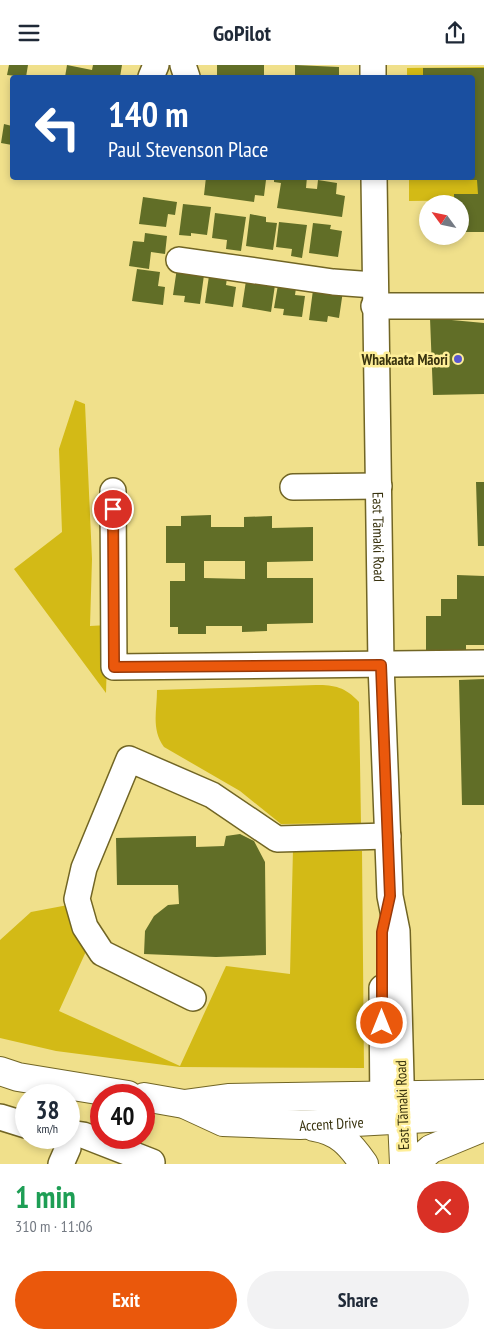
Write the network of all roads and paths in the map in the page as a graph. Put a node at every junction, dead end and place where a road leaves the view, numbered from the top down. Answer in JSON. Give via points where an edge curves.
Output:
{"nodes":[{"id":1,"x":374,"y":180,"type":"edge"},
{"id":2,"x":179,"y":260,"type":"dead end"},
{"id":3,"x":374,"y":295,"type":"junction"},
{"id":4,"x":484,"y":306,"type":"edge"},
{"id":5,"x":379,"y":486,"type":"junction"},
{"id":6,"x":293,"y":487,"type":"dead end"},
{"id":7,"x":113,"y":491,"type":"dead end"},
{"id":8,"x":484,"y":663,"type":"edge"},
{"id":9,"x":381,"y":665,"type":"junction"},
{"id":10,"x":388,"y":836,"type":"junction"},
{"id":11,"x":193,"y":998,"type":"dead end"},
{"id":12,"x":0,"y":1071,"type":"edge"},
{"id":13,"x":90,"y":1089,"type":"edge"},
{"id":14,"x":484,"y":1094,"type":"edge"},
{"id":15,"x":155,"y":1099,"type":"edge"},
{"id":16,"x":184,"y":1104,"type":"junction"},
{"id":17,"x":392,"y":1107,"type":"junction"},
{"id":18,"x":484,"y":1115,"type":"edge"},
{"id":19,"x":0,"y":1117,"type":"edge"},
{"id":20,"x":15,"y":1122,"type":"edge"},
{"id":21,"x":300,"y":1125,"type":"junction"},
{"id":22,"x":484,"y":1127,"type":"edge"},
{"id":23,"x":80,"y":1135,"type":"edge"},
{"id":24,"x":68,"y":1149,"type":"edge"},
{"id":25,"x":152,"y":1162,"type":"dead end"},
{"id":26,"x":61,"y":1164,"type":"edge"},
{"id":27,"x":364,"y":1164,"type":"edge"},
{"id":28,"x":387,"y":1164,"type":"edge"},
{"id":29,"x":404,"y":1164,"type":"edge"},
{"id":30,"x":414,"y":1164,"type":"edge"}],
"edges":[{"from":1,"to":3,"type":"street","name":"East Tāmaki Road"},
{"from":2,"to":3,"type":"street","via":[[333,282]]},
{"from":3,"to":4,"type":"street"},
{"from":3,"to":5,"type":"street","name":"East Tāmaki Road"},
{"from":5,"to":6,"type":"street"},
{"from":5,"to":9,"type":"street","name":"East Tāmaki Road"},
{"from":7,"to":9,"type":"street","via":[[114,667]]},
{"from":8,"to":9,"type":"street"},
{"from":9,"to":10,"type":"street","name":"East Tāmaki Road"},
{"from":10,"to":11,"type":"street","via":[[277,839],[212,795],[129,759],[84,868],[77,899],[85,927],[102,953]]},
{"from":10,"to":17,"type":"street","name":"East Tāmaki Road","via":[[390,896],[382,932]]},
{"from":12,"to":13,"type":"main road"},
{"from":14,"to":17,"type":"main road","name":"Accent Drive"},
{"from":15,"to":16,"type":"main road","name":"Accent Drive"},
{"from":16,"to":17,"type":"main road","name":"Accent Drive","via":[[228,1097]]},
{"from":16,"to":21,"type":"main road","name":"Accent Drive","via":[[223,1122]]},
{"from":17,"to":18,"type":"main road","name":"Accent Drive"},
{"from":17,"to":21,"type":"main road","name":"Accent Drive"},
{"from":17,"to":28,"type":"main road","name":"East Tāmaki Road"},
{"from":17,"to":29,"type":"main road","name":"East Tāmaki Road"},
{"from":19,"to":20,"type":"street"},
{"from":21,"to":27,"type":"main road","via":[[336,1133],[349,1142]]},
{"from":22,"to":30,"type":"main road","via":[[431,1149]]},
{"from":23,"to":25,"type":"street"},
{"from":24,"to":26,"type":"street"}]}
